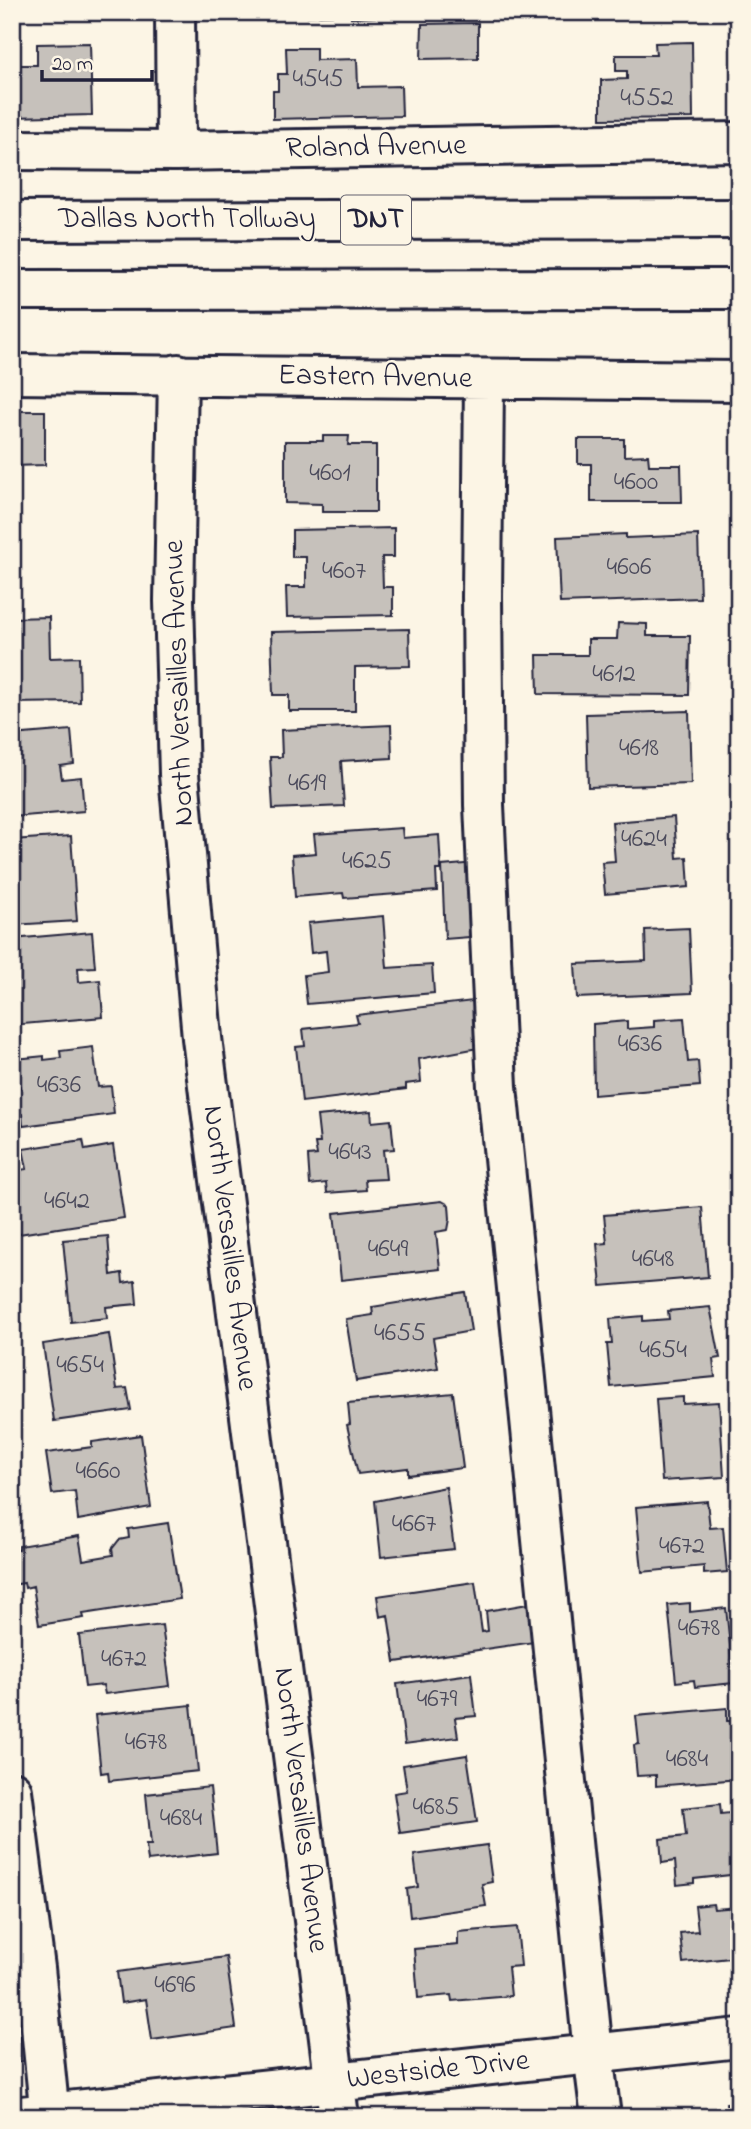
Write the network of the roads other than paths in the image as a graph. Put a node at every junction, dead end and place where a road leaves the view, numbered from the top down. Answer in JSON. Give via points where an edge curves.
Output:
{"nodes":[{"id":1,"x":176,"y":12,"type":"edge"},
{"id":2,"x":739,"y":142,"type":"edge"},
{"id":3,"x":12,"y":150,"type":"edge"},
{"id":4,"x":176,"y":151,"type":"junction"},
{"id":5,"x":739,"y":219,"type":"edge"},
{"id":6,"x":12,"y":221,"type":"edge"},
{"id":7,"x":739,"y":289,"type":"edge"},
{"id":8,"x":12,"y":290,"type":"edge"},
{"id":9,"x":12,"y":374,"type":"edge"},
{"id":10,"x":178,"y":374,"type":"junction"},
{"id":11,"x":484,"y":380,"type":"junction"},
{"id":12,"x":739,"y":381,"type":"edge"},
{"id":13,"x":12,"y":1791,"type":"edge"},
{"id":14,"x":739,"y":2038,"type":"edge"},
{"id":15,"x":593,"y":2053,"type":"junction"},
{"id":16,"x":337,"y":2100,"type":"edge"},
{"id":17,"x":50,"y":2115,"type":"edge"},
{"id":18,"x":12,"y":2117,"type":"edge"},
{"id":19,"x":601,"y":2117,"type":"edge"}],
"edges":[{"from":1,"to":4,"type":"main road"},
{"from":2,"to":4,"type":"main road","name":"Roland Avenue"},
{"from":3,"to":4,"type":"main road","name":"Roland Avenue"},
{"from":5,"to":6,"type":"main road","name":"Dallas North Tollway","number":"DNT"},
{"from":7,"to":8,"type":"main road","number":"DNT"},
{"from":9,"to":10,"type":"main road","name":"Eastern Avenue"},
{"from":10,"to":11,"type":"main road","name":"Eastern Avenue"},
{"from":10,"to":16,"type":"main road","name":"North Versailles Avenue","via":[[174,601],[179,775],[202,1038]]},
{"from":11,"to":12,"type":"main road","name":"Eastern Avenue"},
{"from":11,"to":15,"type":"main road","via":[[484,805],[497,1087]]},
{"from":13,"to":17,"type":"main road"},
{"from":14,"to":15,"type":"main road","name":"Westside Drive"},
{"from":15,"to":16,"type":"main road","name":"Westside Drive"},
{"from":15,"to":19,"type":"main road"},
{"from":16,"to":17,"type":"main road","name":"Westside Drive"},
{"from":17,"to":18,"type":"main road","name":"Westside Drive"}]}
